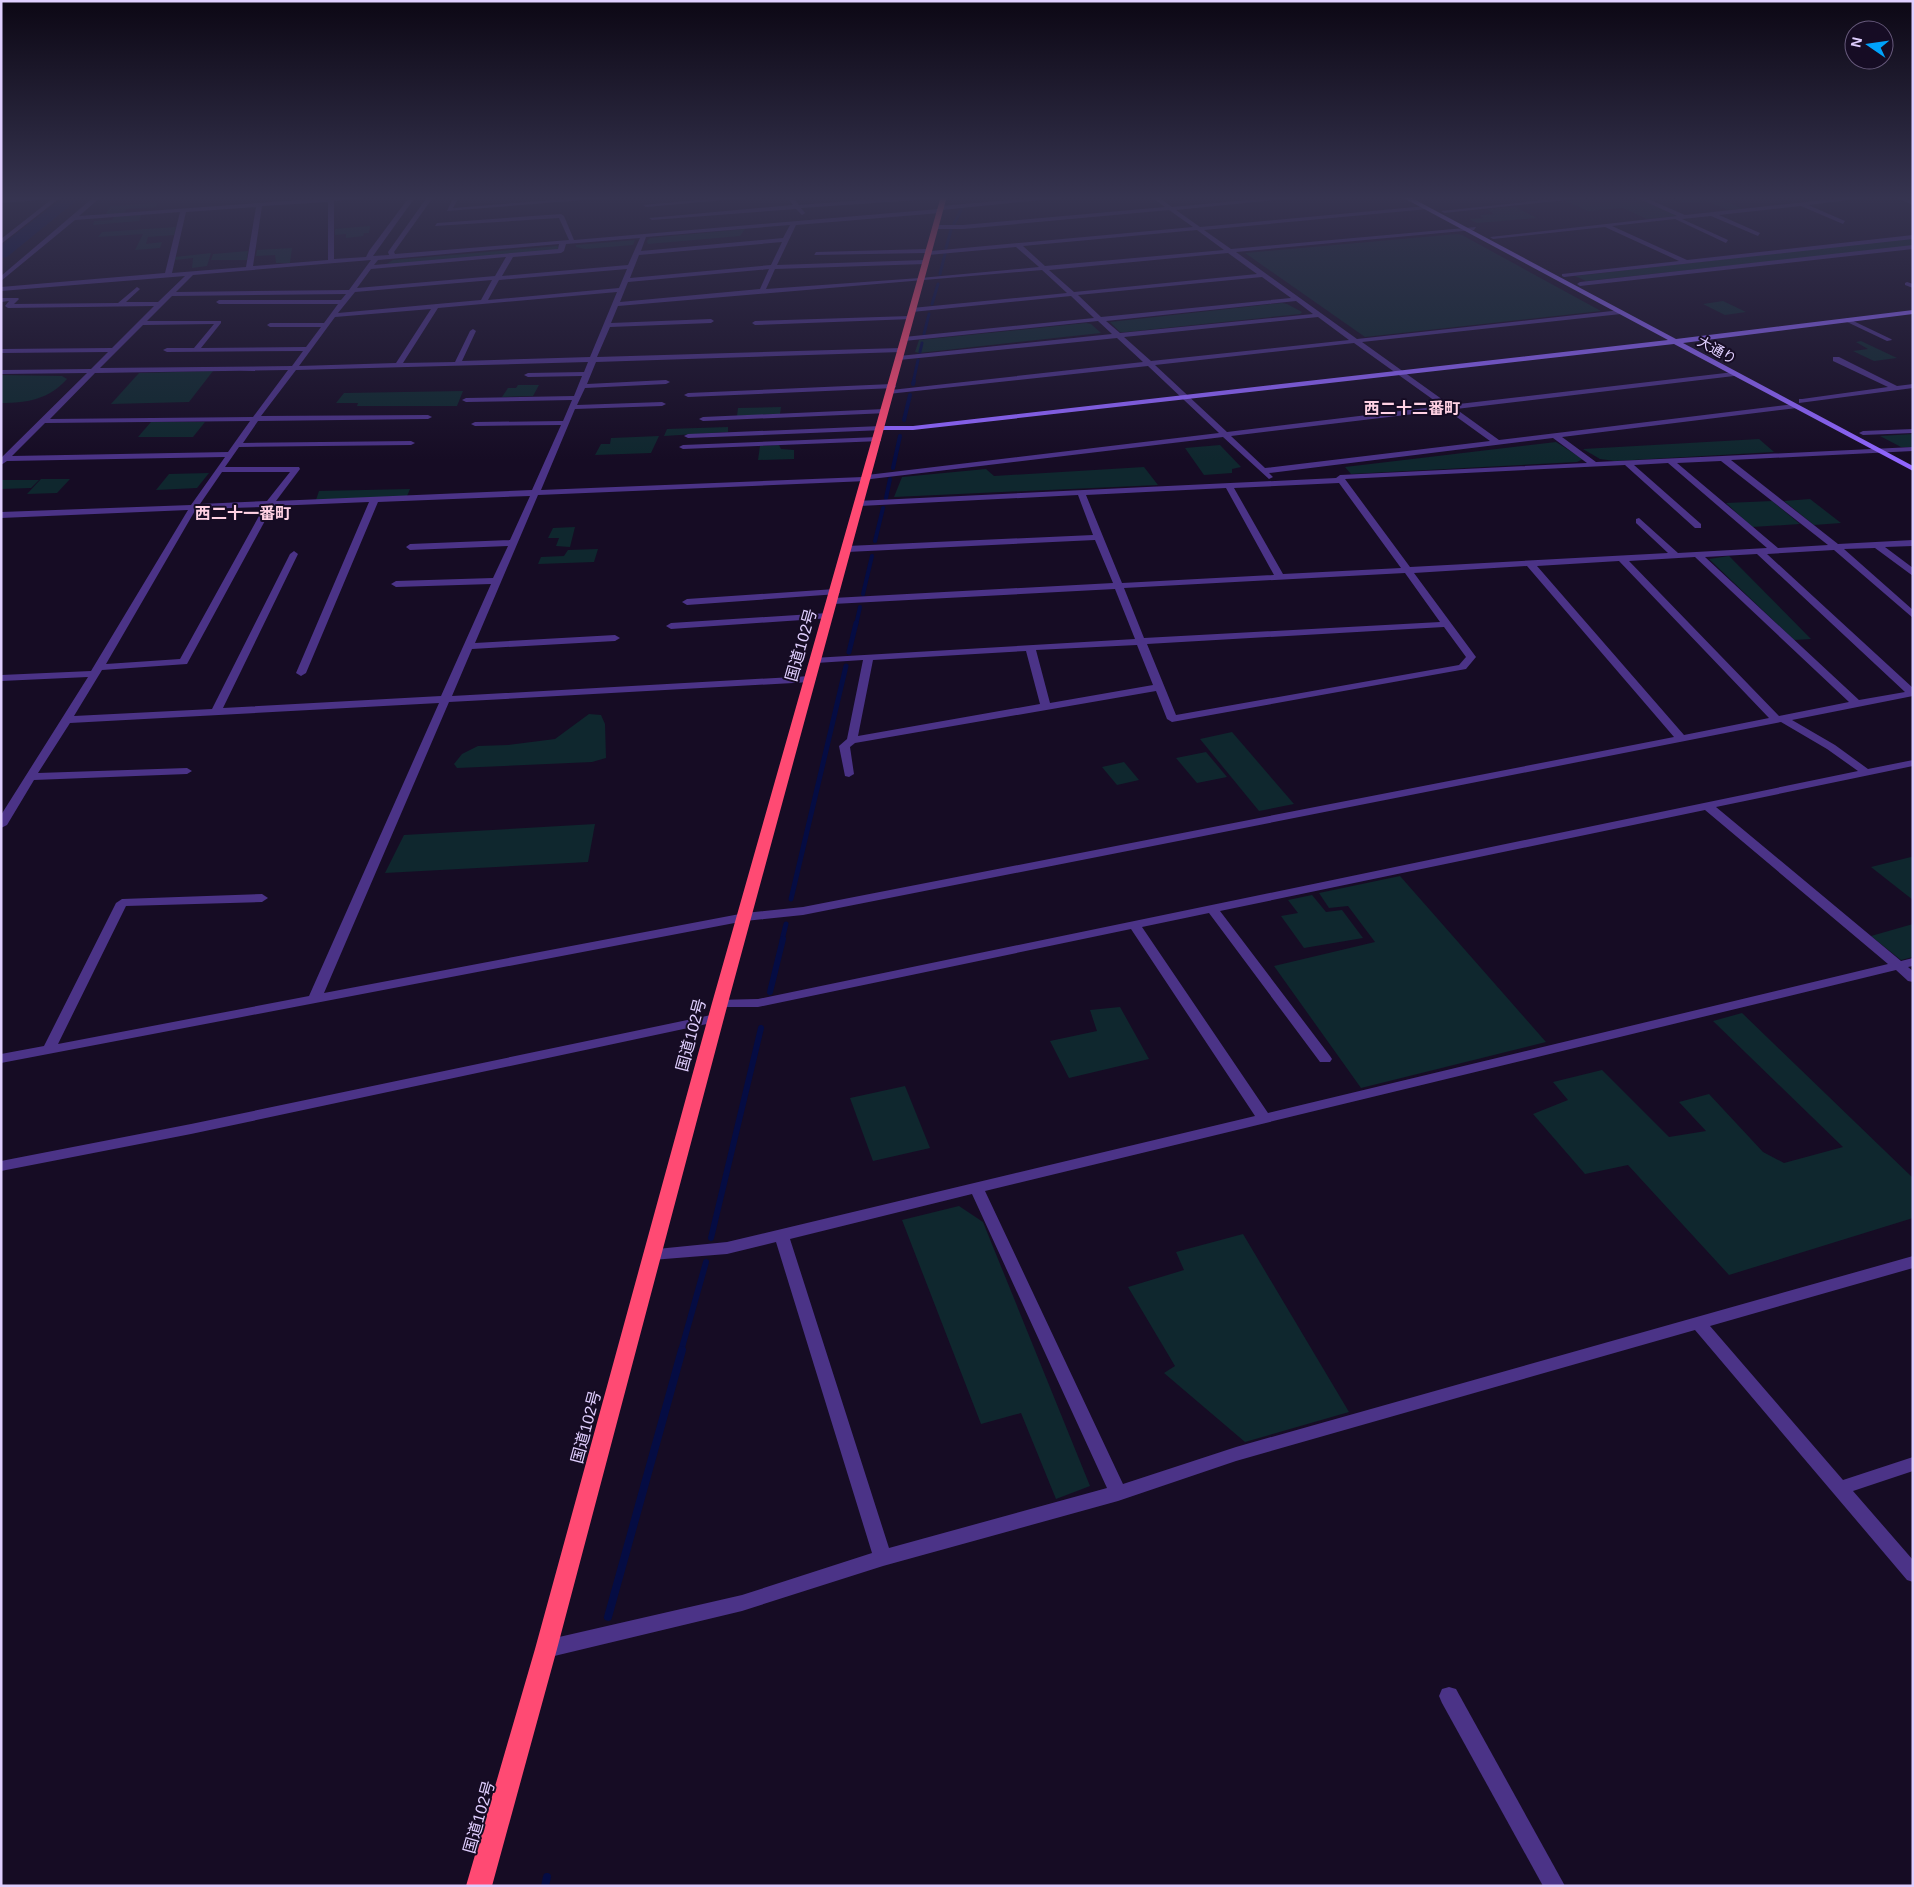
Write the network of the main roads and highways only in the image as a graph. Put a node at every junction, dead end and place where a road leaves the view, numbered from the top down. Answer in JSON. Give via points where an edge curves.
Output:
{"nodes":[{"id":1,"x":919,"y":284,"type":"edge"},
{"id":2,"x":479,"y":1886,"type":"edge"}],
"edges":[{"from":1,"to":2,"type":"highway","name":"国道102号"}]}
